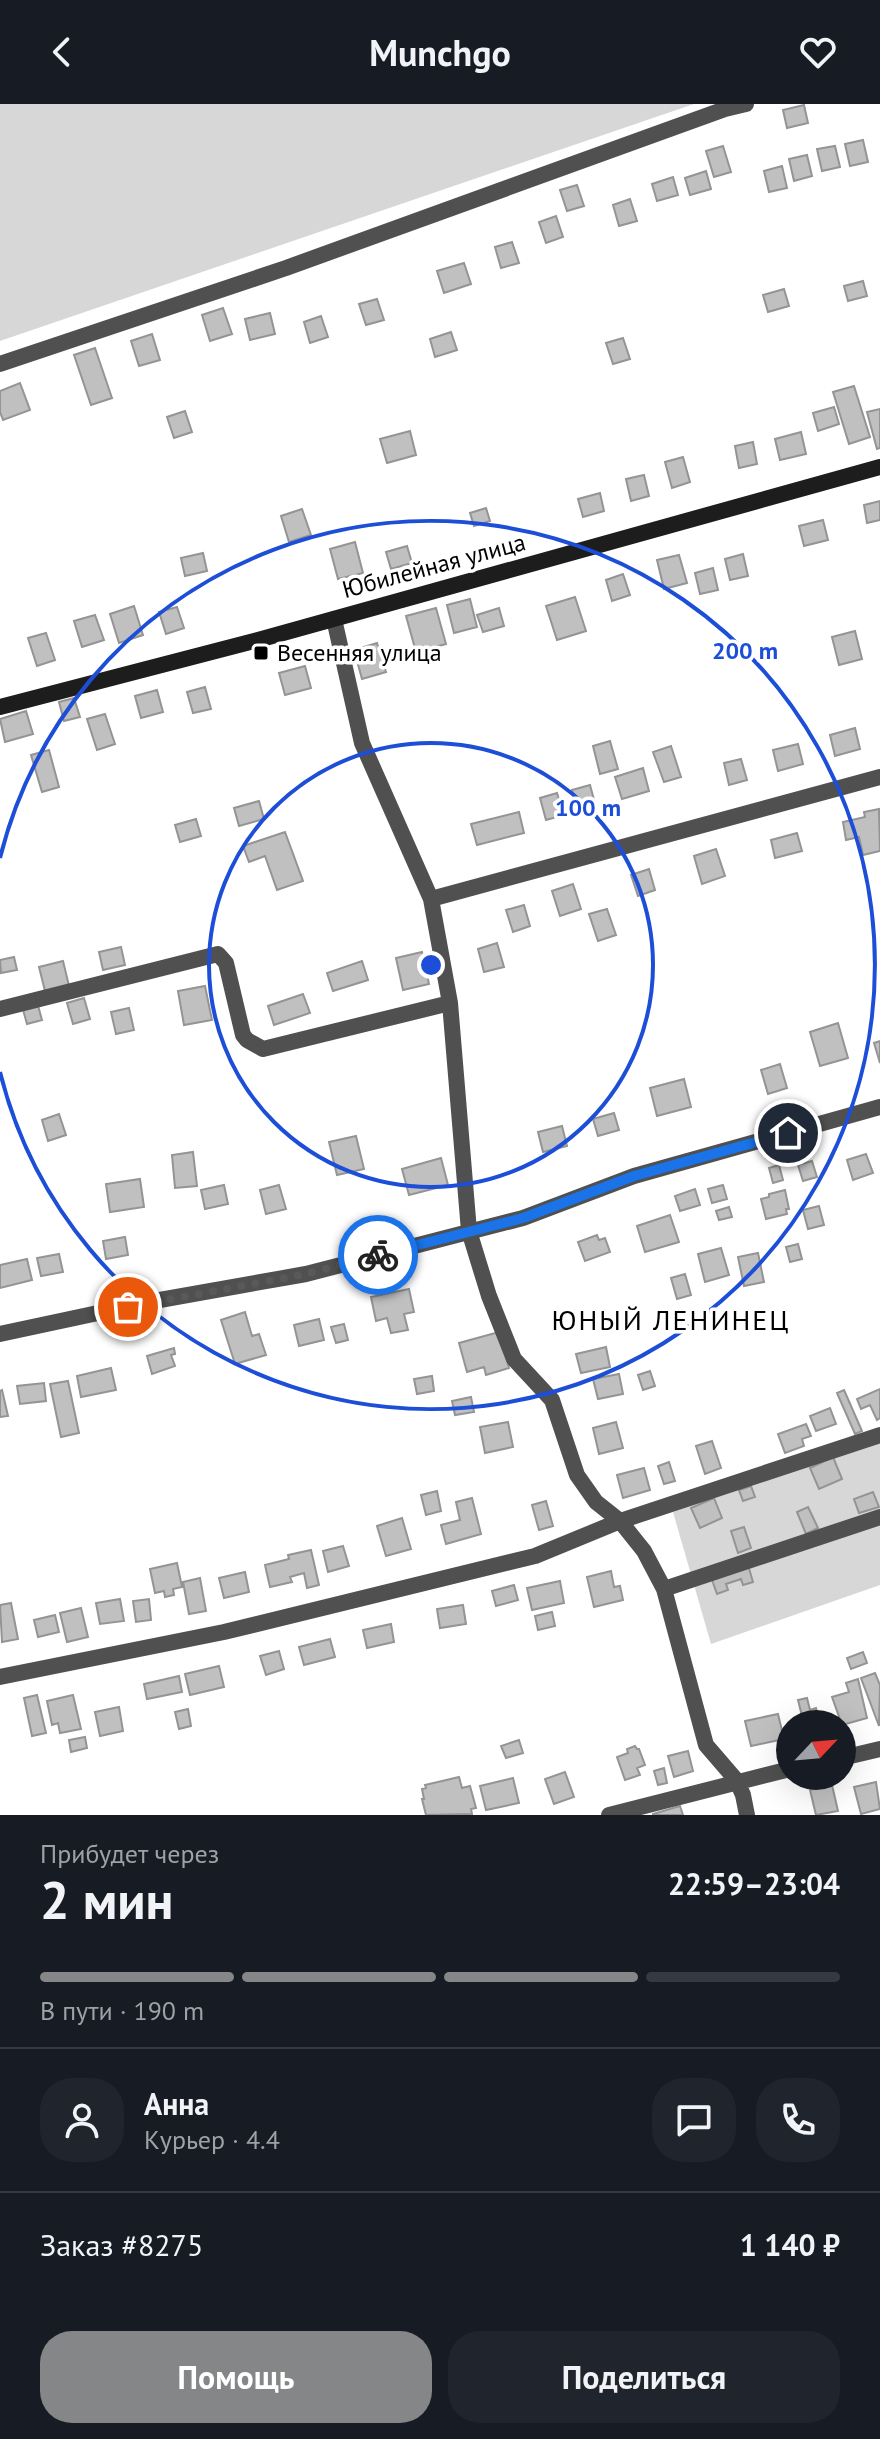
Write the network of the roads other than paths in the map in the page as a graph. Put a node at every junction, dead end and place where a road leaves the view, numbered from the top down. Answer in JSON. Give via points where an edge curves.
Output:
{"nodes":[{"id":1,"x":746,"y":104,"type":"edge"},
{"id":2,"x":0,"y":364,"type":"edge"},
{"id":3,"x":880,"y":467,"type":"edge"},
{"id":4,"x":334,"y":619,"type":"junction"},
{"id":5,"x":0,"y":707,"type":"edge"},
{"id":6,"x":880,"y":777,"type":"edge"},
{"id":7,"x":431,"y":899,"type":"junction"},
{"id":8,"x":450,"y":1003,"type":"junction"},
{"id":9,"x":0,"y":1009,"type":"edge"},
{"id":10,"x":880,"y":1107,"type":"edge"},
{"id":11,"x":469,"y":1231,"type":"junction"},
{"id":12,"x":0,"y":1334,"type":"edge"},
{"id":13,"x":880,"y":1435,"type":"edge"},
{"id":14,"x":880,"y":1517,"type":"edge"},
{"id":15,"x":620,"y":1521,"type":"junction"},
{"id":16,"x":664,"y":1589,"type":"junction"},
{"id":17,"x":0,"y":1677,"type":"edge"},
{"id":18,"x":880,"y":1749,"type":"edge"},
{"id":19,"x":856,"y":1755,"type":"edge"},
{"id":20,"x":776,"y":1772,"type":"edge"},
{"id":21,"x":737,"y":1781,"type":"junction"},
{"id":22,"x":609,"y":1815,"type":"edge"},
{"id":23,"x":747,"y":1815,"type":"edge"}],
"edges":[{"from":1,"to":2,"type":"street"},
{"from":3,"to":4,"type":"street","name":"Юбилейная улица"},
{"from":4,"to":5,"type":"street","name":"Юбилейная улица"},
{"from":4,"to":7,"type":"street","via":[[362,743]]},
{"from":6,"to":7,"type":"street"},
{"from":7,"to":8,"type":"street"},
{"from":8,"to":9,"type":"street","via":[[263,1049],[243,1035],[226,963],[218,954]]},
{"from":8,"to":11,"type":"street"},
{"from":10,"to":11,"type":"street","via":[[634,1176],[523,1218]]},
{"from":11,"to":12,"type":"street","via":[[306,1274]]},
{"from":11,"to":15,"type":"street","via":[[514,1359],[552,1400],[577,1475],[596,1502]]},
{"from":13,"to":15,"type":"street"},
{"from":14,"to":16,"type":"street"},
{"from":15,"to":16,"type":"street"},
{"from":15,"to":17,"type":"street","via":[[535,1556],[224,1632]]},
{"from":16,"to":21,"type":"street","via":[[706,1745]]},
{"from":18,"to":19,"type":"street"},
{"from":20,"to":21,"type":"street"},
{"from":21,"to":22,"type":"street"},
{"from":21,"to":23,"type":"street"}]}
